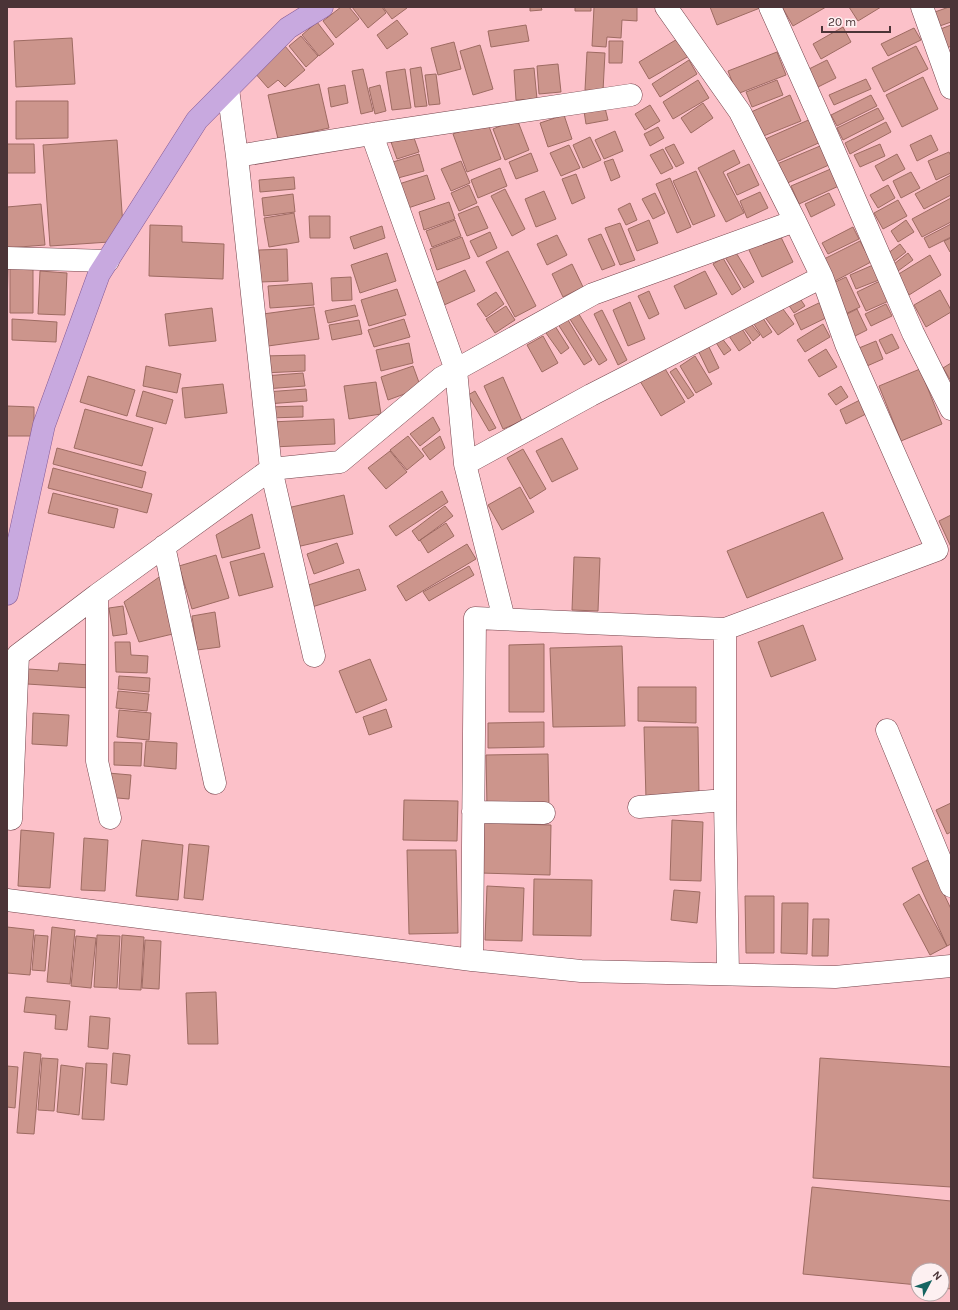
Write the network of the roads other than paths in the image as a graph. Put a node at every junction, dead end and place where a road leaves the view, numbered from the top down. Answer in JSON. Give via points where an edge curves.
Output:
{"nodes":[{"id":1,"x":322,"y":7,"type":"edge"},
{"id":2,"x":666,"y":7,"type":"edge"},
{"id":3,"x":770,"y":7,"type":"edge"},
{"id":4,"x":922,"y":7,"type":"edge"},
{"id":5,"x":951,"y":88,"type":"edge"},
{"id":6,"x":228,"y":89,"type":"junction"},
{"id":7,"x":631,"y":95,"type":"dead end"},
{"id":8,"x":378,"y":132,"type":"junction"},
{"id":9,"x":237,"y":156,"type":"junction"},
{"id":10,"x":795,"y":221,"type":"junction"},
{"id":11,"x":7,"y":258,"type":"edge"},
{"id":12,"x":108,"y":261,"type":"junction"},
{"id":13,"x":822,"y":277,"type":"junction"},
{"id":14,"x":456,"y":370,"type":"junction"},
{"id":15,"x":951,"y":409,"type":"edge"},
{"id":16,"x":465,"y":464,"type":"junction"},
{"id":17,"x":271,"y":469,"type":"junction"},
{"id":18,"x":164,"y":546,"type":"junction"},
{"id":19,"x":7,"y":594,"type":"edge"},
{"id":20,"x":96,"y":595,"type":"junction"},
{"id":21,"x":504,"y":619,"type":"junction"},
{"id":22,"x":725,"y":629,"type":"junction"},
{"id":23,"x":314,"y":656,"type":"dead end"},
{"id":24,"x":13,"y":662,"type":"edge"},
{"id":25,"x":887,"y":730,"type":"dead end"},
{"id":26,"x":215,"y":783,"type":"dead end"},
{"id":27,"x":725,"y":800,"type":"junction"},
{"id":28,"x":639,"y":807,"type":"dead end"},
{"id":29,"x":473,"y":812,"type":"junction"},
{"id":30,"x":544,"y":813,"type":"dead end"},
{"id":31,"x":110,"y":818,"type":"dead end"},
{"id":32,"x":11,"y":819,"type":"dead end"},
{"id":33,"x":951,"y":886,"type":"edge"},
{"id":34,"x":7,"y":900,"type":"edge"},
{"id":35,"x":472,"y":960,"type":"junction"},
{"id":36,"x":951,"y":966,"type":"edge"},
{"id":37,"x":728,"y":974,"type":"junction"}],
"edges":[{"from":1,"to":6,"type":"main road","via":[[288,28]]},
{"from":2,"to":10,"type":"street","via":[[740,112]]},
{"from":3,"to":15,"type":"street","via":[[913,333]]},
{"from":4,"to":5,"type":"street"},
{"from":6,"to":9,"type":"street"},
{"from":6,"to":12,"type":"main road","via":[[197,120]]},
{"from":7,"to":8,"type":"street"},
{"from":8,"to":9,"type":"street"},
{"from":8,"to":14,"type":"street","via":[[375,143]]},
{"from":9,"to":17,"type":"street"},
{"from":10,"to":13,"type":"street"},
{"from":10,"to":14,"type":"street","via":[[593,294]]},
{"from":11,"to":12,"type":"street"},
{"from":12,"to":19,"type":"main road","via":[[99,274],[44,425]]},
{"from":13,"to":16,"type":"street","via":[[591,395]]},
{"from":13,"to":22,"type":"street","via":[[846,344],[937,550]]},
{"from":14,"to":16,"type":"street"},
{"from":14,"to":17,"type":"street","via":[[441,378],[340,462]]},
{"from":16,"to":21,"type":"street"},
{"from":17,"to":18,"type":"street"},
{"from":17,"to":23,"type":"street"},
{"from":18,"to":20,"type":"street"},
{"from":18,"to":26,"type":"street"},
{"from":20,"to":24,"type":"street"},
{"from":20,"to":31,"type":"street","via":[[97,761]]},
{"from":21,"to":22,"type":"street"},
{"from":21,"to":29,"type":"street","via":[[475,618]]},
{"from":22,"to":27,"type":"street"},
{"from":24,"to":32,"type":"street"},
{"from":25,"to":33,"type":"street"},
{"from":27,"to":28,"type":"street"},
{"from":27,"to":37,"type":"street"},
{"from":29,"to":30,"type":"street"},
{"from":29,"to":35,"type":"street"},
{"from":34,"to":35,"type":"street"},
{"from":35,"to":37,"type":"street","via":[[581,971]]},
{"from":36,"to":37,"type":"street","via":[[836,977]]}]}
